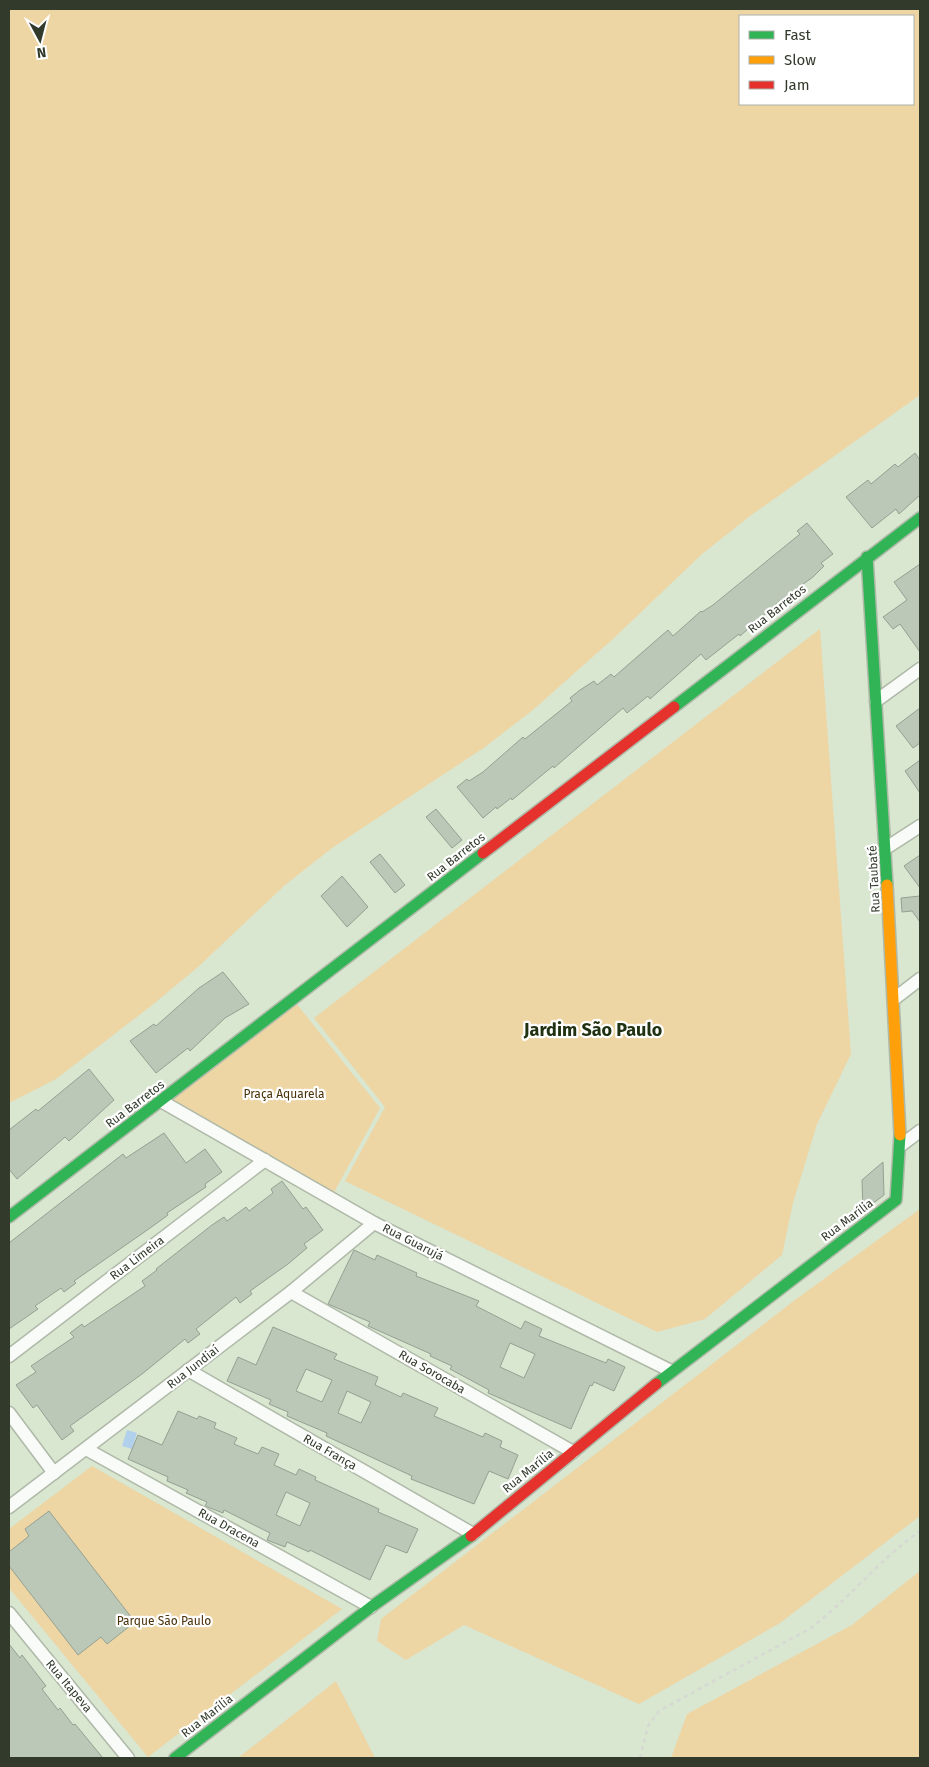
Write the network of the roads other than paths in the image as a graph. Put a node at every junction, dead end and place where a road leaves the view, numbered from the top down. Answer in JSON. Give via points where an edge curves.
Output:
{"nodes":[{"id":1,"x":920,"y":518,"type":"edge"},
{"id":2,"x":867,"y":557,"type":"junction"},
{"id":3,"x":920,"y":669,"type":"edge"},
{"id":4,"x":876,"y":701,"type":"junction"},
{"id":5,"x":920,"y":826,"type":"edge"},
{"id":6,"x":886,"y":848,"type":"junction"},
{"id":7,"x":920,"y":979,"type":"edge"},
{"id":8,"x":894,"y":999,"type":"junction"},
{"id":9,"x":161,"y":1101,"type":"junction"},
{"id":10,"x":920,"y":1132,"type":"edge"},
{"id":11,"x":900,"y":1146,"type":"junction"},
{"id":12,"x":265,"y":1160,"type":"junction"},
{"id":13,"x":896,"y":1200,"type":"joint"},
{"id":14,"x":9,"y":1217,"type":"edge"},
{"id":15,"x":374,"y":1223,"type":"junction"},
{"id":16,"x":291,"y":1292,"type":"junction"},
{"id":17,"x":9,"y":1356,"type":"edge"},
{"id":18,"x":188,"y":1370,"type":"junction"},
{"id":19,"x":671,"y":1371,"type":"junction"},
{"id":20,"x":9,"y":1413,"type":"edge"},
{"id":21,"x":86,"y":1448,"type":"junction"},
{"id":22,"x":573,"y":1452,"type":"junction"},
{"id":23,"x":54,"y":1473,"type":"junction"},
{"id":24,"x":9,"y":1507,"type":"edge"},
{"id":25,"x":473,"y":1534,"type":"junction"},
{"id":26,"x":371,"y":1607,"type":"junction"},
{"id":27,"x":9,"y":1613,"type":"edge"},
{"id":28,"x":128,"y":1758,"type":"edge"},
{"id":29,"x":174,"y":1758,"type":"edge"}],
"edges":[{"from":1,"to":2,"type":"street","name":"Rua Barretos"},
{"from":2,"to":4,"type":"street","name":"Rua Taubaté"},
{"from":2,"to":9,"type":"street","name":"Rua Barretos"},
{"from":3,"to":4,"type":"street"},
{"from":4,"to":6,"type":"street","name":"Rua Taubaté"},
{"from":5,"to":6,"type":"street"},
{"from":6,"to":8,"type":"street","name":"Rua Taubaté"},
{"from":7,"to":8,"type":"street"},
{"from":8,"to":11,"type":"street","name":"Rua Taubaté"},
{"from":9,"to":12,"type":"street","name":"Rua Guarujá"},
{"from":9,"to":14,"type":"street","name":"Rua Barretos"},
{"from":10,"to":11,"type":"street"},
{"from":11,"to":13,"type":"street","name":"Rua Taubaté"},
{"from":12,"to":15,"type":"street","name":"Rua Guarujá"},
{"from":12,"to":17,"type":"street","name":"Rua Limeira"},
{"from":13,"to":19,"type":"street","name":"Rua Marília"},
{"from":15,"to":16,"type":"street","name":"Rua Jundiaí"},
{"from":15,"to":19,"type":"street","name":"Rua Guarujá"},
{"from":16,"to":18,"type":"street","name":"Rua Jundiaí"},
{"from":16,"to":22,"type":"street","name":"Rua Sorocaba"},
{"from":18,"to":21,"type":"street","name":"Rua Jundiaí"},
{"from":18,"to":25,"type":"street","name":"Rua França"},
{"from":19,"to":22,"type":"street","name":"Rua Marília"},
{"from":20,"to":23,"type":"street"},
{"from":21,"to":23,"type":"street","name":"Rua Jundiaí"},
{"from":21,"to":26,"type":"street","name":"Rua Dracena"},
{"from":22,"to":25,"type":"street","name":"Rua Marília"},
{"from":23,"to":24,"type":"street","name":"Rua Jundiaí"},
{"from":25,"to":26,"type":"street","name":"Rua Marília"},
{"from":26,"to":29,"type":"street","name":"Rua Marília"},
{"from":27,"to":28,"type":"street","name":"Rua Itapeva"}]}
